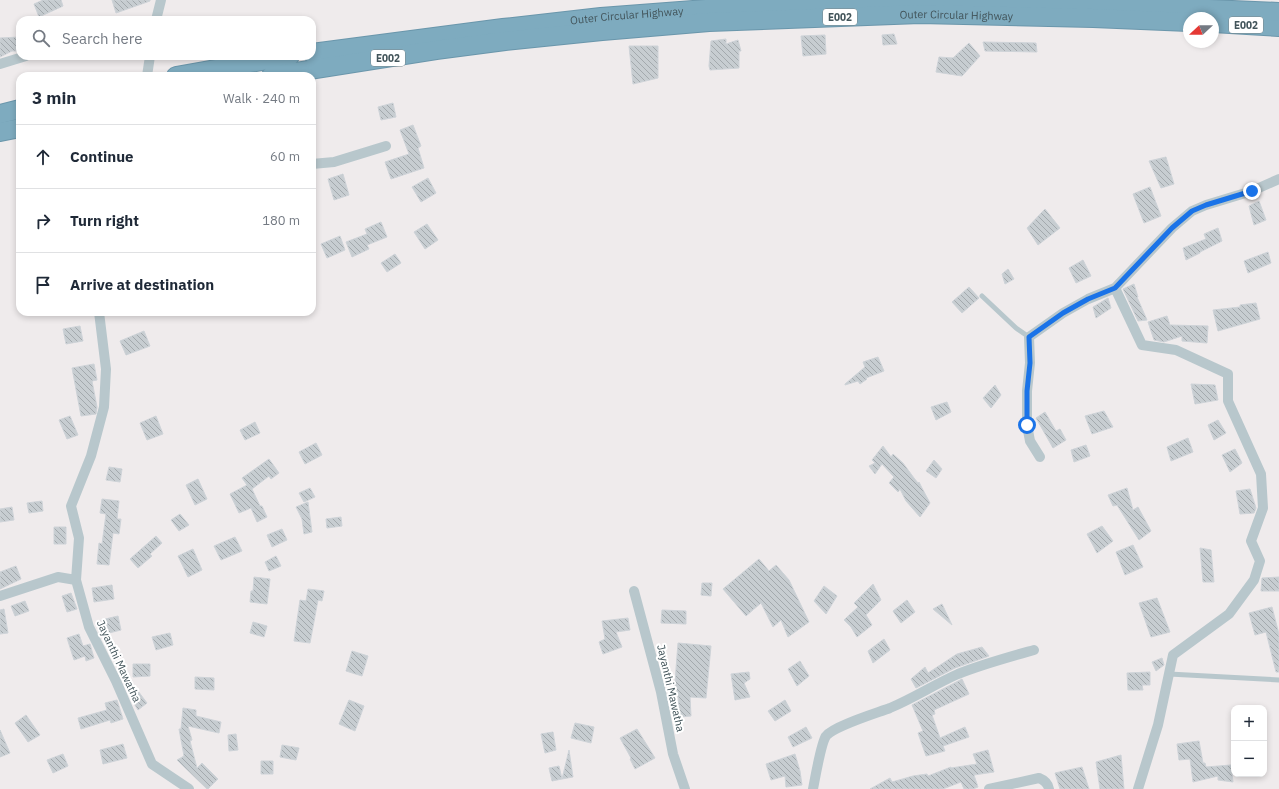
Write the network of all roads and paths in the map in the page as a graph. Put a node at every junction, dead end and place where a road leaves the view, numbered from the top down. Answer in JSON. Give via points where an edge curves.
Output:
{"nodes":[{"id":1,"x":161,"y":0,"type":"edge"},
{"id":2,"x":1279,"y":12,"type":"edge"},
{"id":3,"x":157,"y":16,"type":"edge"},
{"id":4,"x":1181,"y":18,"type":"edge"},
{"id":5,"x":1219,"y":24,"type":"edge"},
{"id":6,"x":1279,"y":27,"type":"edge"},
{"id":7,"x":504,"y":35,"type":"junction"},
{"id":8,"x":316,"y":53,"type":"edge"},
{"id":9,"x":16,"y":59,"type":"edge"},
{"id":10,"x":149,"y":60,"type":"edge"},
{"id":11,"x":267,"y":60,"type":"edge"},
{"id":12,"x":0,"y":64,"type":"edge"},
{"id":13,"x":148,"y":72,"type":"edge"},
{"id":14,"x":199,"y":72,"type":"edge"},
{"id":15,"x":297,"y":72,"type":"edge"},
{"id":16,"x":16,"y":111,"type":"edge"},
{"id":17,"x":0,"y":114,"type":"edge"},
{"id":18,"x":16,"y":129,"type":"edge"},
{"id":19,"x":0,"y":132,"type":"edge"},
{"id":20,"x":386,"y":146,"type":"dead end"},
{"id":21,"x":316,"y":164,"type":"edge"},
{"id":22,"x":1279,"y":179,"type":"edge"},
{"id":23,"x":1115,"y":288,"type":"junction"},
{"id":24,"x":982,"y":296,"type":"dead end"},
{"id":25,"x":99,"y":316,"type":"edge"},
{"id":26,"x":1029,"y":337,"type":"junction"},
{"id":27,"x":1040,"y":457,"type":"dead end"},
{"id":28,"x":76,"y":580,"type":"junction"},
{"id":29,"x":634,"y":591,"type":"dead end"},
{"id":30,"x":0,"y":596,"type":"edge"},
{"id":31,"x":1034,"y":650,"type":"dead end"},
{"id":32,"x":1169,"y":674,"type":"junction"},
{"id":33,"x":1279,"y":680,"type":"edge"},
{"id":34,"x":189,"y":789,"type":"edge"},
{"id":35,"x":685,"y":789,"type":"edge"},
{"id":36,"x":813,"y":789,"type":"edge"},
{"id":37,"x":989,"y":789,"type":"edge"},
{"id":38,"x":1049,"y":789,"type":"edge"},
{"id":39,"x":1138,"y":789,"type":"edge"}],
"edges":[{"from":1,"to":3,"type":"street"},
{"from":2,"to":4,"type":"highway","name":"Outer Circular Highway","number":"E002"},
{"from":4,"to":7,"type":"highway","name":"Outer Circular Highway","number":"E002","via":[[898,15],[709,22],[602,31]]},
{"from":5,"to":6,"type":"highway","number":"E002"},
{"from":7,"to":8,"type":"highway","name":"Outer Circular Highway","number":"E002"},
{"from":7,"to":15,"type":"highway","name":"Outer Circular Highway","number":"E002","via":[[421,53]]},
{"from":9,"to":12,"type":"street"},
{"from":10,"to":13,"type":"street"},
{"from":11,"to":14,"type":"highway"},
{"from":16,"to":17,"type":"highway"},
{"from":18,"to":19,"type":"highway"},
{"from":20,"to":21,"type":"street","via":[[334,162]]},
{"from":22,"to":23,"type":"street","via":[[1192,211],[1172,228]]},
{"from":23,"to":26,"type":"street","via":[[1063,313]]},
{"from":23,"to":32,"type":"street","via":[[1142,346],[1176,350],[1228,374],[1228,401],[1261,474],[1264,508],[1251,541],[1260,561],[1254,580],[1229,614],[1173,655]]},
{"from":24,"to":26,"type":"lane"},
{"from":25,"to":28,"type":"street","name":"Jayanthi Mawatha","via":[[106,369],[104,407],[91,456],[71,506],[79,538]]},
{"from":26,"to":27,"type":"street","via":[[1027,425],[1030,441]]},
{"from":28,"to":30,"type":"street","via":[[58,578]]},
{"from":28,"to":34,"type":"street","name":"Jayanthi Mawatha","via":[[89,627],[152,764]]},
{"from":29,"to":35,"type":"street","name":"Jayanthi Mawatha","via":[[661,692],[673,754]]},
{"from":31,"to":36,"type":"street","via":[[959,674],[891,708],[833,731],[826,736]]},
{"from":32,"to":33,"type":"lane"},
{"from":32,"to":39,"type":"street","via":[[1158,725]]},
{"from":37,"to":38,"type":"street","via":[[1039,778]]}]}
